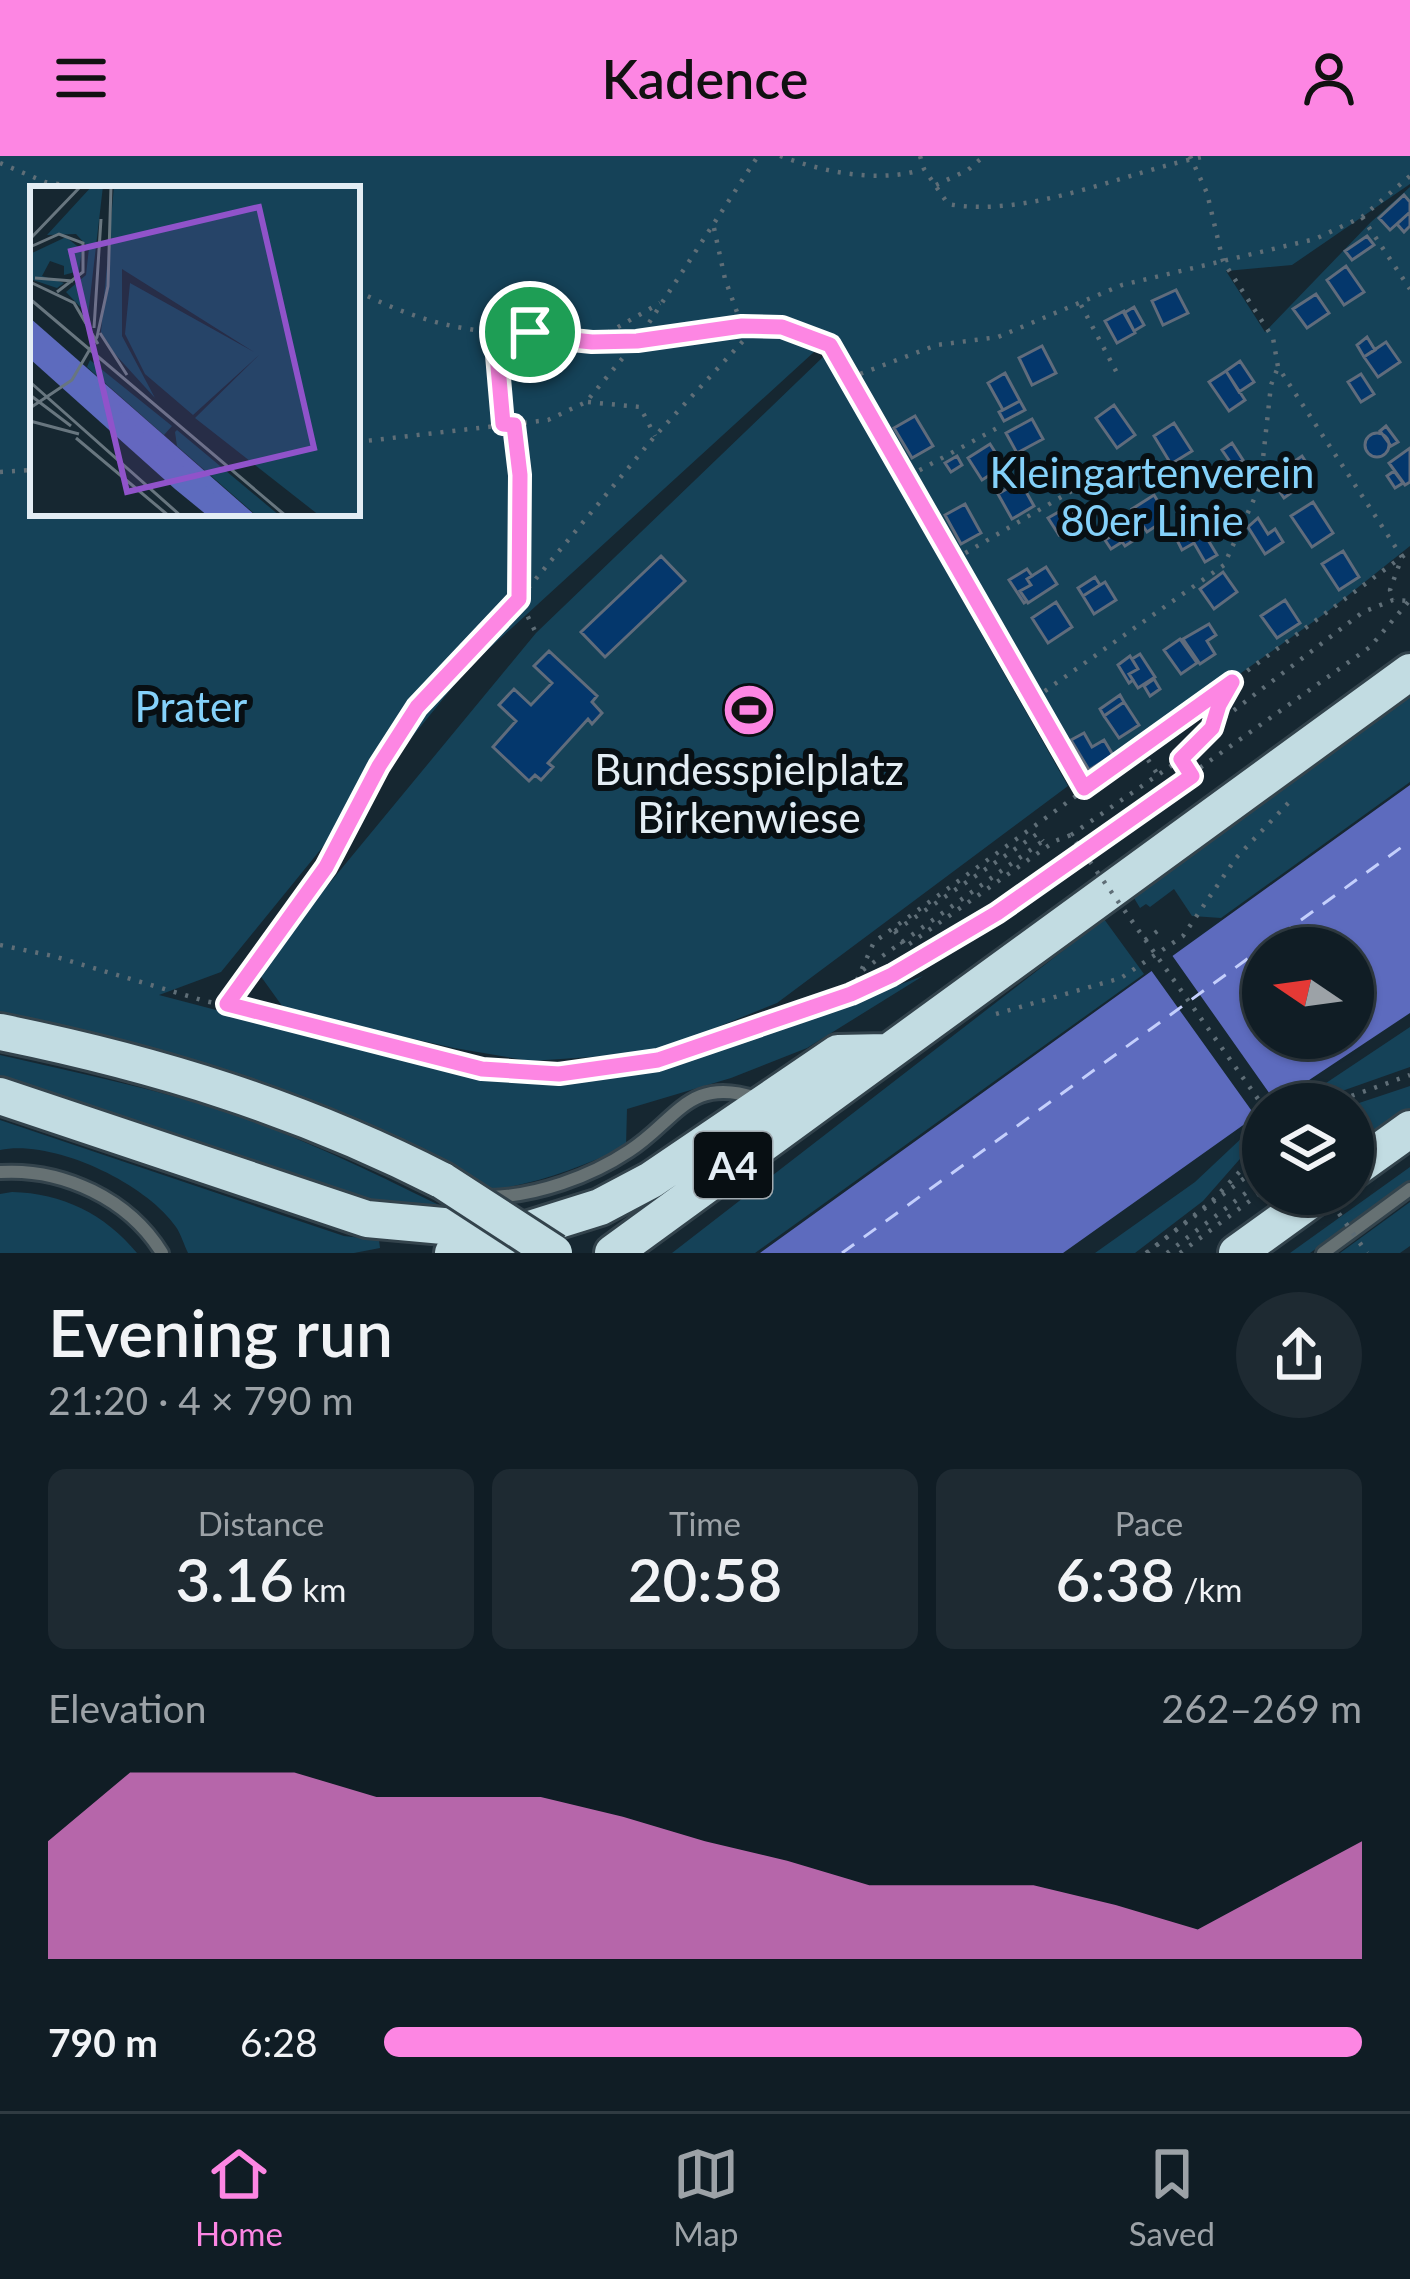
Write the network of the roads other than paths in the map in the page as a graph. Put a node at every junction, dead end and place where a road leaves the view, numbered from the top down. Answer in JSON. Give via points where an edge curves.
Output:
{"nodes":[{"id":1,"x":1410,"y":671,"type":"edge"},
{"id":2,"x":0,"y":1032,"type":"edge"},
{"id":3,"x":886,"y":1052,"type":"junction"},
{"id":4,"x":0,"y":1096,"type":"edge"},
{"id":5,"x":763,"y":1101,"type":"junction"},
{"id":6,"x":1410,"y":1129,"type":"edge"},
{"id":7,"x":1374,"y":1155,"type":"edge"},
{"id":8,"x":0,"y":1172,"type":"edge"},
{"id":9,"x":450,"y":1189,"type":"junction"},
{"id":10,"x":1410,"y":1189,"type":"edge"},
{"id":11,"x":1292,"y":1215,"type":"edge"},
{"id":12,"x":520,"y":1233,"type":"junction"},
{"id":13,"x":162,"y":1253,"type":"edge"},
{"id":14,"x":453,"y":1253,"type":"edge"},
{"id":15,"x":554,"y":1253,"type":"edge"},
{"id":16,"x":613,"y":1253,"type":"edge"},
{"id":17,"x":1238,"y":1253,"type":"edge"},
{"id":18,"x":1323,"y":1253,"type":"edge"}],
"edges":[{"from":1,"to":3,"type":"highway","number":"A4"},
{"from":2,"to":9,"type":"highway","via":[[243,1094],[310,1118]]},
{"from":3,"to":5,"type":"highway","via":[[838,1053]]},
{"from":3,"to":16,"type":"highway","number":"A4"},
{"from":4,"to":12,"type":"highway","via":[[367,1219]]},
{"from":5,"to":9,"type":"lane","via":[[730,1089],[682,1103],[631,1150],[526,1192]]},
{"from":5,"to":12,"type":"highway","via":[[626,1194]]},
{"from":6,"to":7,"type":"highway"},
{"from":8,"to":13,"type":"lane","via":[[49,1174],[83,1186],[133,1217]]},
{"from":9,"to":15,"type":"highway","bridge":true},
{"from":10,"to":18,"type":"lane"},
{"from":11,"to":17,"type":"highway"},
{"from":12,"to":14,"type":"highway"}]}
